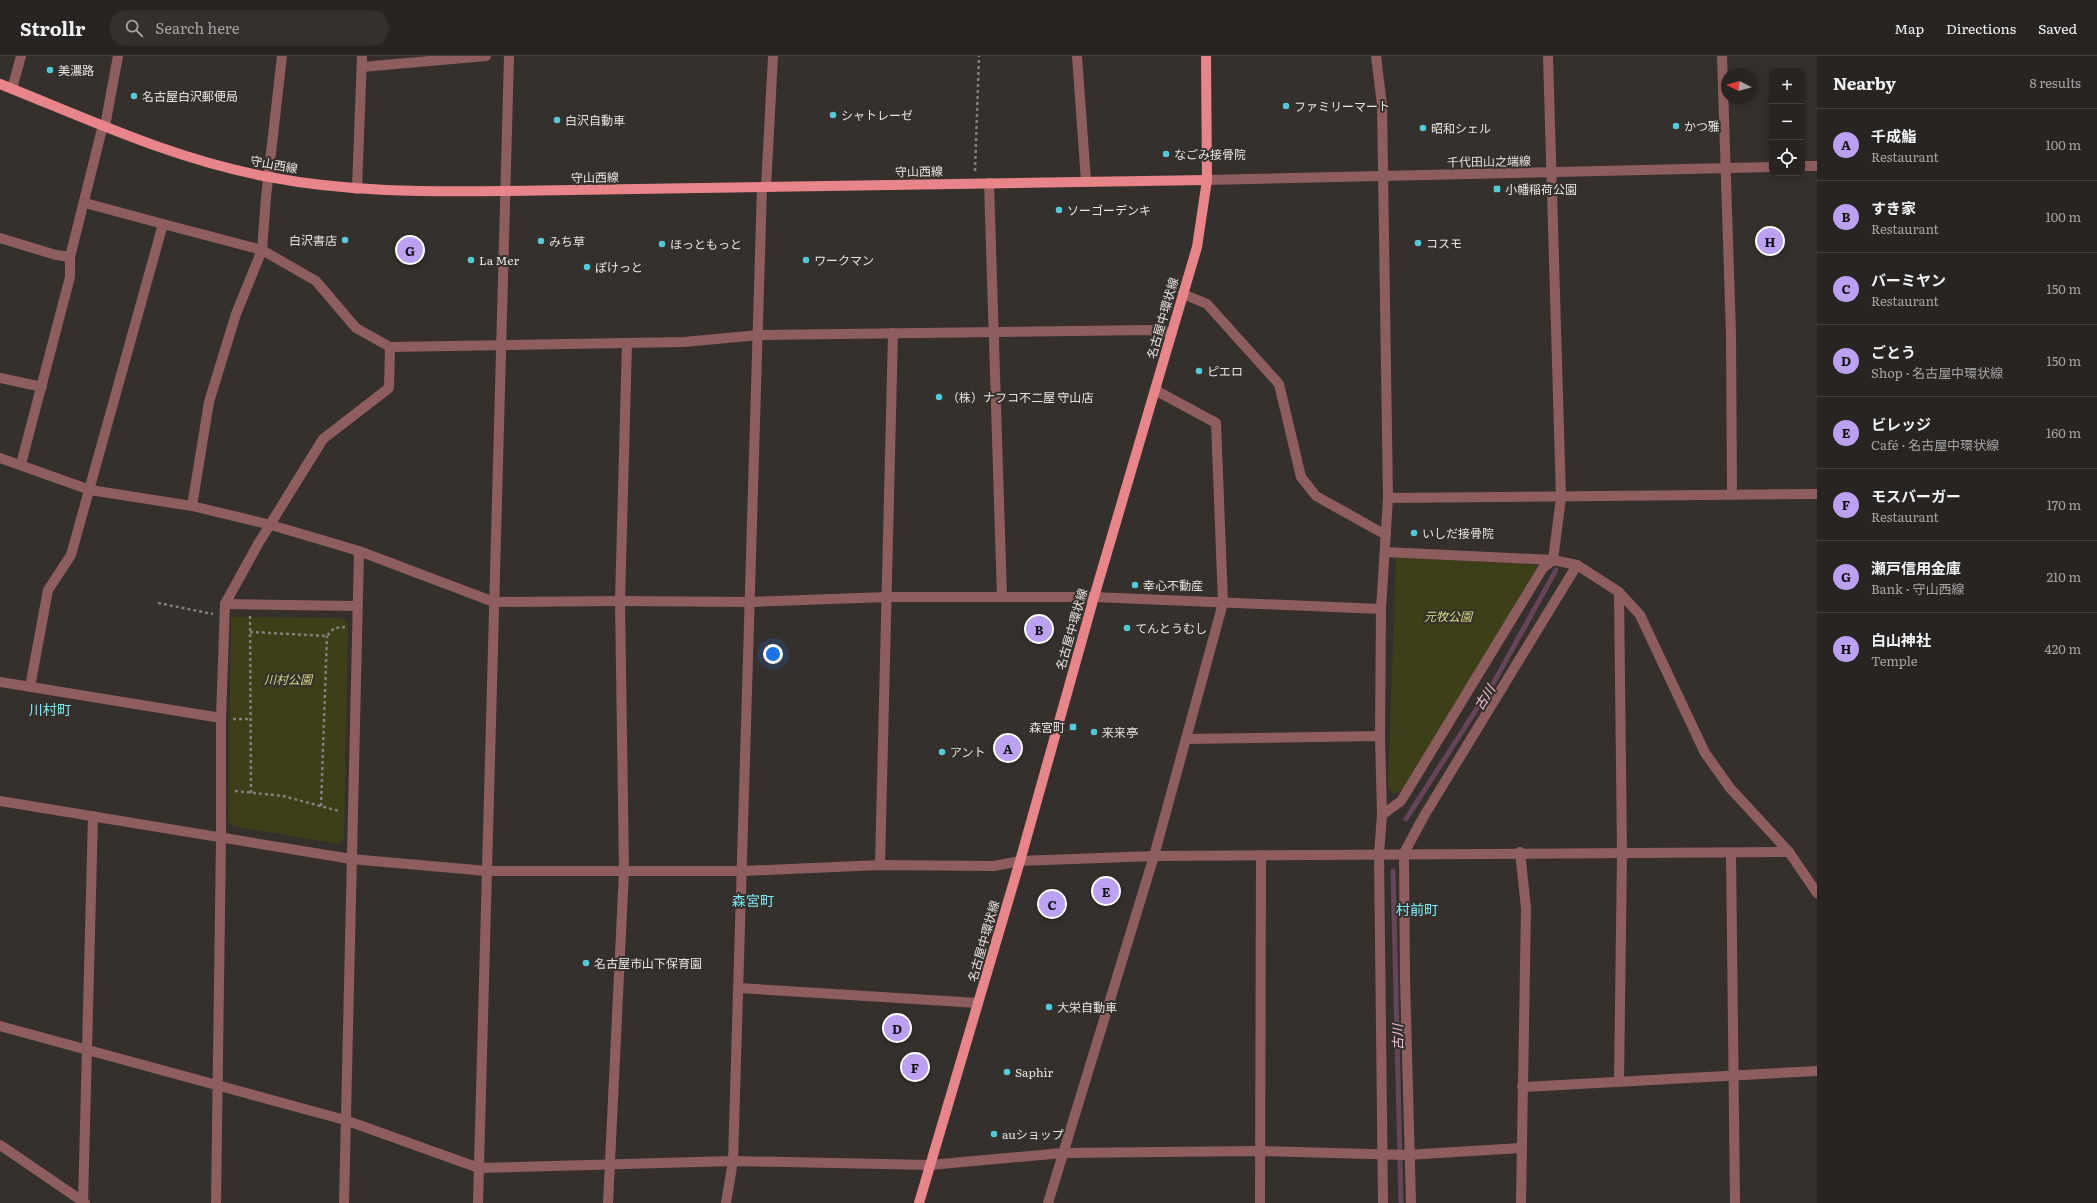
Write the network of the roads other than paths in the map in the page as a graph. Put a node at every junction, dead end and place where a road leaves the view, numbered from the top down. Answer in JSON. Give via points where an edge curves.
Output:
{"nodes":[{"id":1,"x":21,"y":56,"type":"edge"},
{"id":2,"x":118,"y":56,"type":"edge"},
{"id":3,"x":282,"y":56,"type":"edge"},
{"id":4,"x":362,"y":56,"type":"edge"},
{"id":5,"x":486,"y":56,"type":"edge"},
{"id":6,"x":509,"y":56,"type":"edge"},
{"id":7,"x":773,"y":56,"type":"edge"},
{"id":8,"x":1077,"y":56,"type":"edge"},
{"id":9,"x":1206,"y":56,"type":"edge"},
{"id":10,"x":1376,"y":56,"type":"edge"},
{"id":11,"x":1548,"y":56,"type":"edge"},
{"id":12,"x":1722,"y":56,"type":"edge"},
{"id":13,"x":362,"y":67,"type":"junction"},
{"id":14,"x":0,"y":84,"type":"edge"},
{"id":15,"x":12,"y":89,"type":"junction"},
{"id":16,"x":104,"y":126,"type":"junction"},
{"id":17,"x":1805,"y":166,"type":"edge"},
{"id":18,"x":1817,"y":166,"type":"edge"},
{"id":19,"x":1769,"y":167,"type":"edge"},
{"id":20,"x":1725,"y":168,"type":"junction"},
{"id":21,"x":1550,"y":172,"type":"junction"},
{"id":22,"x":1383,"y":176,"type":"junction"},
{"id":23,"x":268,"y":177,"type":"junction"},
{"id":24,"x":1207,"y":180,"type":"junction"},
{"id":25,"x":1086,"y":181,"type":"junction"},
{"id":26,"x":989,"y":183,"type":"junction"},
{"id":27,"x":764,"y":187,"type":"junction"},
{"id":28,"x":357,"y":190,"type":"junction"},
{"id":29,"x":504,"y":191,"type":"junction"},
{"id":30,"x":85,"y":203,"type":"junction"},
{"id":31,"x":163,"y":224,"type":"junction"},
{"id":32,"x":0,"y":238,"type":"edge"},
{"id":33,"x":262,"y":250,"type":"junction"},
{"id":34,"x":70,"y":258,"type":"junction"},
{"id":35,"x":1183,"y":294,"type":"junction"},
{"id":36,"x":994,"y":332,"type":"junction"},
{"id":37,"x":1172,"y":333,"type":"junction"},
{"id":38,"x":893,"y":334,"type":"junction"},
{"id":39,"x":759,"y":335,"type":"junction"},
{"id":40,"x":627,"y":343,"type":"junction"},
{"id":41,"x":500,"y":346,"type":"junction"},
{"id":42,"x":390,"y":347,"type":"junction"},
{"id":43,"x":0,"y":378,"type":"edge"},
{"id":44,"x":42,"y":387,"type":"junction"},
{"id":45,"x":1155,"y":390,"type":"junction"},
{"id":46,"x":0,"y":458,"type":"edge"},
{"id":47,"x":21,"y":464,"type":"junction"},
{"id":48,"x":90,"y":490,"type":"junction"},
{"id":49,"x":1732,"y":494,"type":"junction"},
{"id":50,"x":1817,"y":494,"type":"edge"},
{"id":51,"x":1388,"y":498,"type":"junction"},
{"id":52,"x":1560,"y":498,"type":"junction"},
{"id":53,"x":192,"y":506,"type":"junction"},
{"id":54,"x":271,"y":525,"type":"junction"},
{"id":55,"x":1386,"y":535,"type":"junction"},
{"id":56,"x":359,"y":551,"type":"junction"},
{"id":57,"x":1385,"y":552,"type":"junction"},
{"id":58,"x":1553,"y":560,"type":"junction"},
{"id":59,"x":1577,"y":565,"type":"junction"},
{"id":60,"x":1620,"y":592,"type":"junction"},
{"id":61,"x":886,"y":597,"type":"junction"},
{"id":62,"x":1002,"y":597,"type":"junction"},
{"id":63,"x":1094,"y":597,"type":"junction"},
{"id":64,"x":620,"y":601,"type":"junction"},
{"id":65,"x":494,"y":602,"type":"junction"},
{"id":66,"x":750,"y":602,"type":"junction"},
{"id":67,"x":225,"y":604,"type":"junction"},
{"id":68,"x":1223,"y":604,"type":"junction"},
{"id":69,"x":357,"y":606,"type":"junction"},
{"id":70,"x":1381,"y":609,"type":"junction"},
{"id":71,"x":0,"y":682,"type":"edge"},
{"id":72,"x":30,"y":687,"type":"junction"},
{"id":73,"x":221,"y":718,"type":"junction"},
{"id":74,"x":1380,"y":736,"type":"junction"},
{"id":75,"x":1186,"y":738,"type":"junction"},
{"id":76,"x":0,"y":801,"type":"edge"},
{"id":77,"x":1382,"y":814,"type":"junction"},
{"id":78,"x":93,"y":816,"type":"junction"},
{"id":79,"x":221,"y":838,"type":"junction"},
{"id":80,"x":1520,"y":852,"type":"junction"},
{"id":81,"x":1622,"y":852,"type":"junction"},
{"id":82,"x":1789,"y":852,"type":"junction"},
{"id":83,"x":1730,"y":853,"type":"junction"},
{"id":84,"x":1379,"y":854,"type":"junction"},
{"id":85,"x":1404,"y":854,"type":"junction"},
{"id":86,"x":1261,"y":855,"type":"junction"},
{"id":87,"x":1154,"y":856,"type":"junction"},
{"id":88,"x":351,"y":859,"type":"junction"},
{"id":89,"x":1020,"y":861,"type":"junction"},
{"id":90,"x":880,"y":865,"type":"junction"},
{"id":91,"x":487,"y":871,"type":"junction"},
{"id":92,"x":624,"y":871,"type":"junction"},
{"id":93,"x":742,"y":871,"type":"junction"},
{"id":94,"x":1817,"y":893,"type":"edge"},
{"id":95,"x":739,"y":988,"type":"junction"},
{"id":96,"x":978,"y":1003,"type":"junction"},
{"id":97,"x":0,"y":1026,"type":"edge"},
{"id":98,"x":88,"y":1049,"type":"junction"},
{"id":99,"x":1817,"y":1071,"type":"edge"},
{"id":100,"x":1733,"y":1075,"type":"junction"},
{"id":101,"x":1619,"y":1082,"type":"junction"},
{"id":102,"x":218,"y":1085,"type":"junction"},
{"id":103,"x":1522,"y":1088,"type":"junction"},
{"id":104,"x":345,"y":1120,"type":"junction"},
{"id":105,"x":0,"y":1145,"type":"edge"},
{"id":106,"x":1521,"y":1148,"type":"junction"},
{"id":107,"x":1259,"y":1151,"type":"junction"},
{"id":108,"x":1063,"y":1153,"type":"junction"},
{"id":109,"x":1385,"y":1155,"type":"junction"},
{"id":110,"x":1408,"y":1155,"type":"junction"},
{"id":111,"x":733,"y":1161,"type":"junction"},
{"id":112,"x":611,"y":1164,"type":"junction"},
{"id":113,"x":930,"y":1165,"type":"junction"},
{"id":114,"x":479,"y":1168,"type":"junction"},
{"id":115,"x":84,"y":1203,"type":"edge"},
{"id":116,"x":216,"y":1203,"type":"edge"},
{"id":117,"x":344,"y":1203,"type":"edge"},
{"id":118,"x":478,"y":1203,"type":"edge"},
{"id":119,"x":608,"y":1203,"type":"edge"},
{"id":120,"x":726,"y":1203,"type":"edge"},
{"id":121,"x":919,"y":1203,"type":"edge"},
{"id":122,"x":1048,"y":1203,"type":"edge"},
{"id":123,"x":1260,"y":1203,"type":"edge"},
{"id":124,"x":1383,"y":1203,"type":"edge"},
{"id":125,"x":1411,"y":1203,"type":"edge"},
{"id":126,"x":1521,"y":1203,"type":"edge"},
{"id":127,"x":1735,"y":1203,"type":"edge"}],
"edges":[{"from":1,"to":15,"type":"street"},
{"from":2,"to":16,"type":"street"},
{"from":3,"to":23,"type":"street"},
{"from":4,"to":13,"type":"street"},
{"from":5,"to":13,"type":"street"},
{"from":6,"to":29,"type":"street"},
{"from":7,"to":27,"type":"street"},
{"from":8,"to":25,"type":"street"},
{"from":9,"to":24,"type":"main road","name":"名古屋中環状線"},
{"from":10,"to":22,"type":"street","via":[[1382,105]]},
{"from":11,"to":21,"type":"street"},
{"from":12,"to":20,"type":"street"},
{"from":13,"to":28,"type":"street"},
{"from":14,"to":15,"type":"main road","name":"守山西線"},
{"from":15,"to":16,"type":"main road","name":"守山西線"},
{"from":16,"to":23,"type":"main road","name":"守山西線","via":[[159,148]]},
{"from":16,"to":30,"type":"street"},
{"from":17,"to":18,"type":"street"},
{"from":19,"to":20,"type":"street","name":"千代田山之端線"},
{"from":20,"to":21,"type":"street","name":"千代田山之端線"},
{"from":20,"to":49,"type":"street","via":[[1731,334]]},
{"from":21,"to":22,"type":"street","name":"千代田山之端線"},
{"from":21,"to":52,"type":"street"},
{"from":22,"to":24,"type":"street","name":"千代田山之端線"},
{"from":22,"to":51,"type":"street"},
{"from":23,"to":28,"type":"main road","name":"守山西線"},
{"from":23,"to":33,"type":"street"},
{"from":24,"to":25,"type":"main road","name":"守山西線"},
{"from":24,"to":35,"type":"main road","name":"名古屋中環状線","via":[[1197,247]]},
{"from":25,"to":26,"type":"main road","name":"守山西線"},
{"from":26,"to":27,"type":"main road","name":"守山西線"},
{"from":26,"to":36,"type":"street"},
{"from":27,"to":29,"type":"main road","name":"守山西線"},
{"from":27,"to":39,"type":"street"},
{"from":28,"to":29,"type":"main road","name":"守山西線"},
{"from":29,"to":41,"type":"street"},
{"from":30,"to":31,"type":"street"},
{"from":30,"to":34,"type":"street"},
{"from":31,"to":33,"type":"street"},
{"from":31,"to":48,"type":"street"},
{"from":32,"to":34,"type":"street"},
{"from":33,"to":42,"type":"street","via":[[316,281],[356,328]]},
{"from":33,"to":53,"type":"street","via":[[236,314],[209,402]]},
{"from":34,"to":44,"type":"street","via":[[70,277]]},
{"from":35,"to":37,"type":"main road","name":"名古屋中環状線"},
{"from":35,"to":55,"type":"street","via":[[1207,304],[1279,384],[1301,477],[1316,496]]},
{"from":36,"to":37,"type":"street","via":[[1150,330]]},
{"from":36,"to":38,"type":"street"},
{"from":36,"to":62,"type":"street"},
{"from":37,"to":45,"type":"main road","name":"名古屋中環状線"},
{"from":38,"to":39,"type":"street"},
{"from":38,"to":61,"type":"street"},
{"from":39,"to":40,"type":"street","via":[[684,342]]},
{"from":39,"to":66,"type":"street"},
{"from":40,"to":41,"type":"street"},
{"from":40,"to":64,"type":"street"},
{"from":41,"to":42,"type":"street"},
{"from":41,"to":65,"type":"street"},
{"from":42,"to":54,"type":"street","via":[[389,388],[323,439]]},
{"from":43,"to":44,"type":"street"},
{"from":44,"to":47,"type":"street"},
{"from":45,"to":63,"type":"main road","name":"名古屋中環状線"},
{"from":45,"to":68,"type":"street","via":[[1216,423]]},
{"from":46,"to":47,"type":"street"},
{"from":47,"to":48,"type":"street"},
{"from":48,"to":53,"type":"street"},
{"from":48,"to":72,"type":"street","via":[[71,555],[48,590]]},
{"from":49,"to":50,"type":"street"},
{"from":49,"to":52,"type":"street"},
{"from":51,"to":52,"type":"street"},
{"from":51,"to":55,"type":"street"},
{"from":52,"to":58,"type":"street"},
{"from":53,"to":54,"type":"street"},
{"from":54,"to":56,"type":"street"},
{"from":54,"to":67,"type":"street"},
{"from":55,"to":57,"type":"street"},
{"from":56,"to":65,"type":"street"},
{"from":56,"to":69,"type":"street"},
{"from":57,"to":58,"type":"street"},
{"from":57,"to":70,"type":"street"},
{"from":58,"to":59,"type":"street"},
{"from":58,"to":77,"type":"street","via":[[1543,568],[1401,801]]},
{"from":59,"to":60,"type":"street"},
{"from":59,"to":85,"type":"street","via":[[1424,816]]},
{"from":60,"to":81,"type":"street"},
{"from":60,"to":82,"type":"street","via":[[1640,615],[1705,753],[1730,788]]},
{"from":61,"to":62,"type":"street"},
{"from":61,"to":66,"type":"street"},
{"from":61,"to":90,"type":"street"},
{"from":62,"to":63,"type":"street"},
{"from":63,"to":68,"type":"street"},
{"from":63,"to":89,"type":"main road","name":"名古屋中環状線"},
{"from":64,"to":65,"type":"street"},
{"from":64,"to":66,"type":"street"},
{"from":64,"to":92,"type":"street"},
{"from":65,"to":91,"type":"street"},
{"from":66,"to":93,"type":"street"},
{"from":67,"to":69,"type":"street"},
{"from":67,"to":73,"type":"street"},
{"from":68,"to":70,"type":"street"},
{"from":68,"to":75,"type":"street"},
{"from":69,"to":88,"type":"street"},
{"from":70,"to":74,"type":"street"},
{"from":71,"to":72,"type":"street"},
{"from":72,"to":73,"type":"street"},
{"from":73,"to":79,"type":"street"},
{"from":74,"to":75,"type":"street"},
{"from":74,"to":77,"type":"street"},
{"from":75,"to":87,"type":"street"},
{"from":76,"to":78,"type":"street"},
{"from":77,"to":84,"type":"street"},
{"from":78,"to":79,"type":"street"},
{"from":78,"to":98,"type":"street"},
{"from":79,"to":88,"type":"street"},
{"from":79,"to":102,"type":"street"},
{"from":80,"to":81,"type":"street"},
{"from":80,"to":85,"type":"street"},
{"from":80,"to":103,"type":"street","via":[[1526,908]]},
{"from":81,"to":83,"type":"street"},
{"from":81,"to":101,"type":"street"},
{"from":82,"to":83,"type":"street"},
{"from":82,"to":94,"type":"street"},
{"from":83,"to":100,"type":"street"},
{"from":84,"to":85,"type":"street"},
{"from":84,"to":86,"type":"street"},
{"from":84,"to":109,"type":"street"},
{"from":85,"to":110,"type":"street"},
{"from":86,"to":87,"type":"street"},
{"from":86,"to":107,"type":"street"},
{"from":87,"to":89,"type":"street"},
{"from":87,"to":108,"type":"street"},
{"from":88,"to":91,"type":"street"},
{"from":88,"to":104,"type":"street"},
{"from":89,"to":90,"type":"street","via":[[994,866]]},
{"from":89,"to":96,"type":"main road","name":"名古屋中環状線"},
{"from":90,"to":93,"type":"street"},
{"from":91,"to":92,"type":"street"},
{"from":91,"to":114,"type":"street"},
{"from":92,"to":93,"type":"street"},
{"from":92,"to":112,"type":"street"},
{"from":93,"to":95,"type":"street"},
{"from":95,"to":96,"type":"street"},
{"from":95,"to":111,"type":"street"},
{"from":96,"to":113,"type":"main road","name":"名古屋中環状線"},
{"from":97,"to":98,"type":"street"},
{"from":98,"to":102,"type":"street"},
{"from":98,"to":115,"type":"street"},
{"from":99,"to":100,"type":"street"},
{"from":100,"to":101,"type":"street"},
{"from":100,"to":127,"type":"street"},
{"from":101,"to":103,"type":"street"},
{"from":102,"to":104,"type":"street"},
{"from":102,"to":116,"type":"street"},
{"from":103,"to":106,"type":"street"},
{"from":104,"to":114,"type":"street"},
{"from":104,"to":117,"type":"street"},
{"from":105,"to":115,"type":"street"},
{"from":106,"to":110,"type":"street"},
{"from":106,"to":126,"type":"street"},
{"from":107,"to":108,"type":"street"},
{"from":107,"to":109,"type":"street"},
{"from":107,"to":123,"type":"street"},
{"from":108,"to":113,"type":"street"},
{"from":108,"to":122,"type":"street"},
{"from":109,"to":110,"type":"street"},
{"from":109,"to":124,"type":"street"},
{"from":110,"to":125,"type":"street"},
{"from":111,"to":112,"type":"street"},
{"from":111,"to":113,"type":"street"},
{"from":111,"to":120,"type":"street"},
{"from":112,"to":114,"type":"street"},
{"from":112,"to":119,"type":"street"},
{"from":113,"to":121,"type":"main road","name":"名古屋中環状線"},
{"from":114,"to":118,"type":"street"}]}
